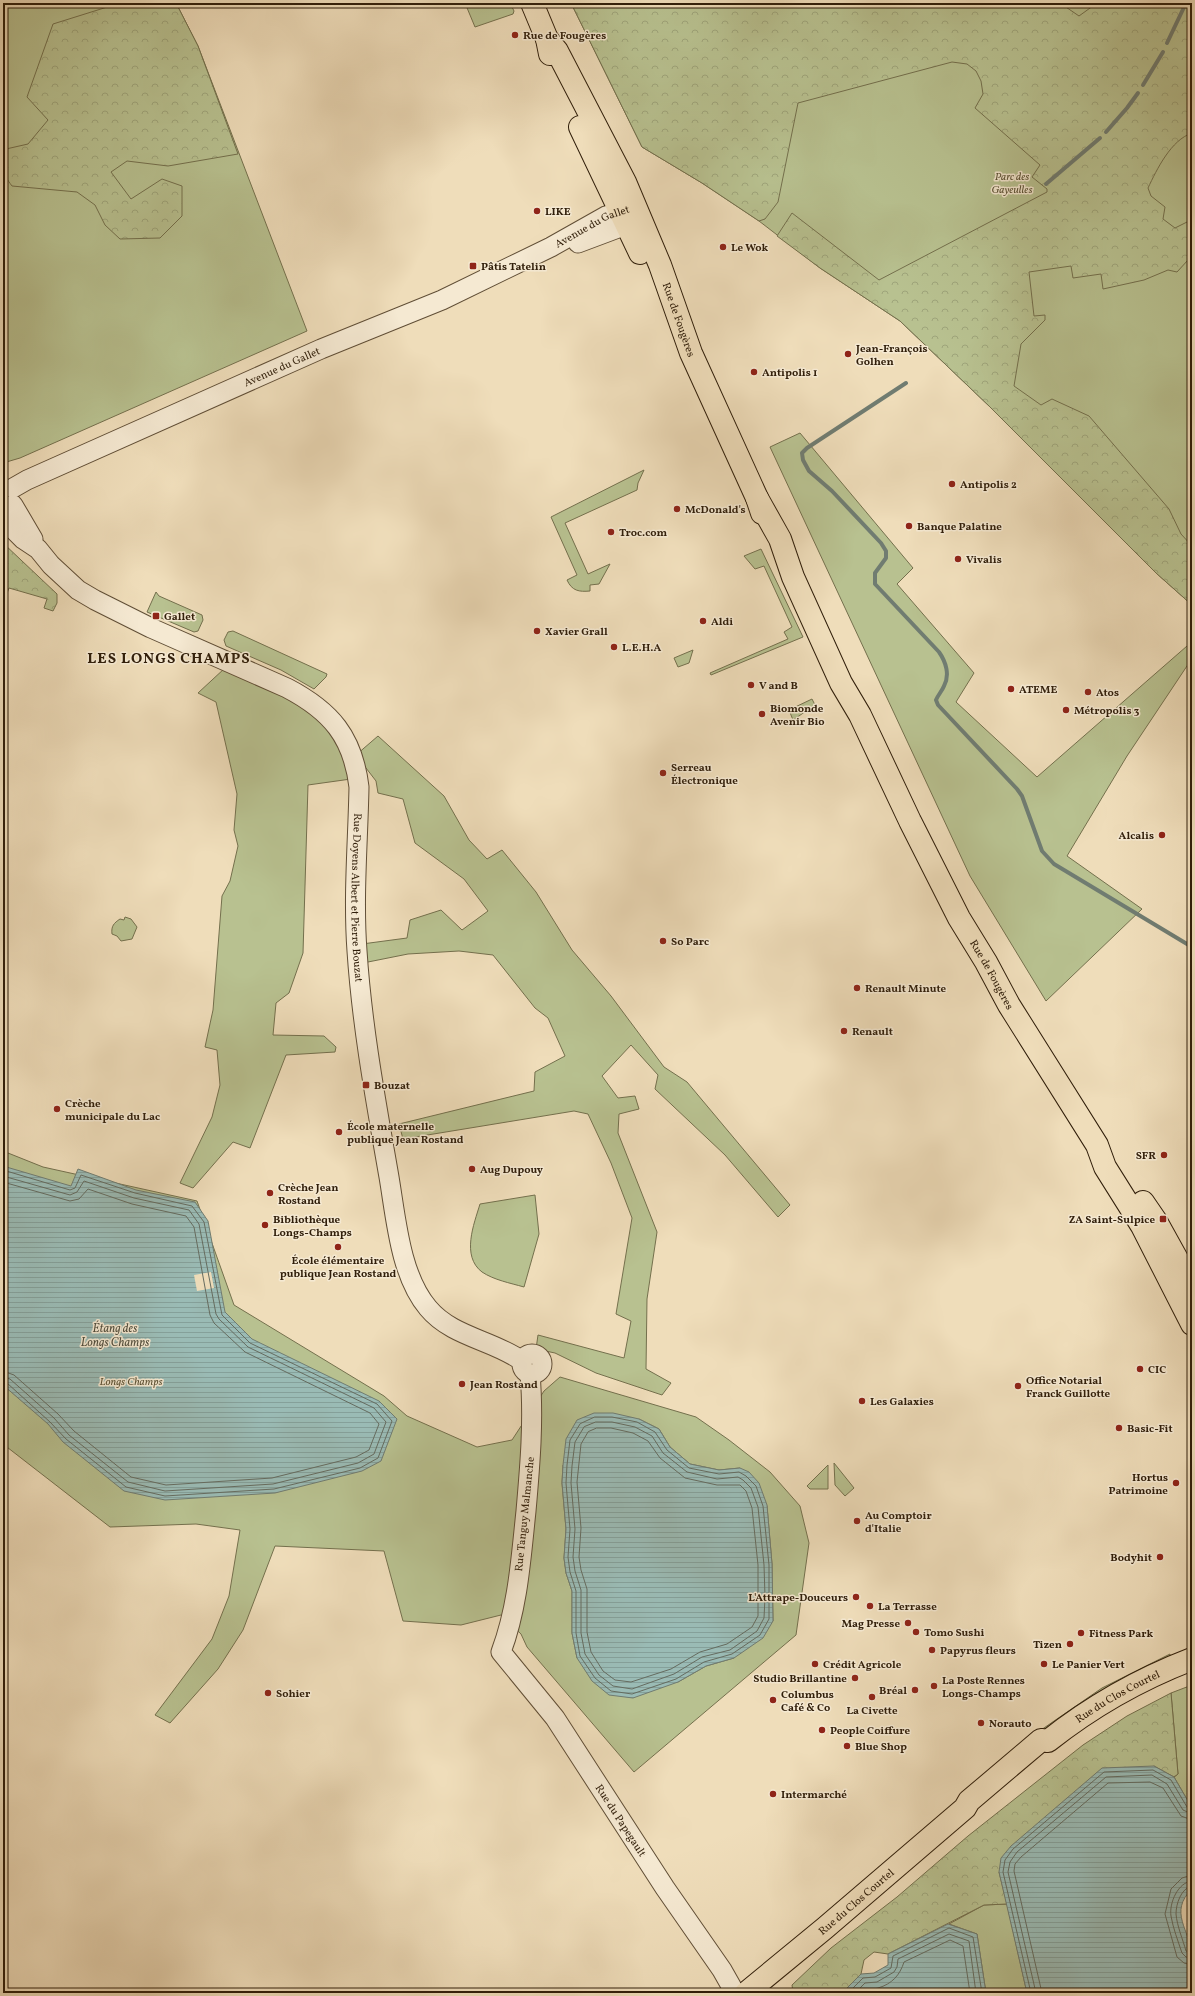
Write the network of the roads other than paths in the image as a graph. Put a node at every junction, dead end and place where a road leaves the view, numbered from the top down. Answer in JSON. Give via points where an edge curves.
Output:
{"nodes":[{"id":1,"x":532,"y":3,"type":"edge"},
{"id":2,"x":627,"y":214,"type":"junction"},
{"id":3,"x":7,"y":501,"type":"edge"},
{"id":4,"x":1097,"y":1146,"type":"junction"},
{"id":5,"x":1192,"y":1286,"type":"edge"},
{"id":6,"x":1192,"y":1324,"type":"edge"},
{"id":7,"x":526,"y":1367,"type":"joint"},
{"id":8,"x":501,"y":1652,"type":"joint"},
{"id":9,"x":1192,"y":1659,"type":"edge"},
{"id":10,"x":735,"y":1993,"type":"edge"},
{"id":11,"x":746,"y":1993,"type":"edge"}],
"edges":[{"from":1,"to":2,"type":"main road","name":"Rue de Fougères","via":[[547,39],[557,51],[601,136]]},
{"from":2,"to":3,"type":"street","name":"Avenue du Gallet","via":[[578,243],[551,247],[442,300],[321,349],[34,477]]},
{"from":2,"to":4,"type":"main road","name":"Rue de Fougères","via":[[660,264],[692,353],[757,498],[773,543],[793,577],[841,683],[871,764],[924,879],[961,942],[995,990],[1009,1005]]},
{"from":3,"to":7,"type":"street","name":"Rue Doyens Albert et Pierre Bouzat","via":[[38,549],[78,590],[110,609],[309,700],[323,710],[347,741],[358,773],[359,787],[357,950],[366,1038],[394,1206],[410,1278],[418,1295],[429,1309],[450,1326],[511,1353]]},
{"from":4,"to":5,"type":"main road","via":[[1114,1160],[1156,1221]]},
{"from":4,"to":6,"type":"main road","via":[[1105,1167],[1142,1226]]},
{"from":7,"to":8,"type":"street","name":"Rue Tanguy Malmanche","via":[[531,1407],[530,1461],[515,1601]]},
{"from":8,"to":10,"type":"street","name":"Rue du Papegault","via":[[556,1718]]},
{"from":9,"to":11,"type":"main road","name":"Rue du Clos Courtel","via":[[1118,1692],[1071,1723],[1048,1741],[1048,1749],[973,1807],[965,1808]]}]}
